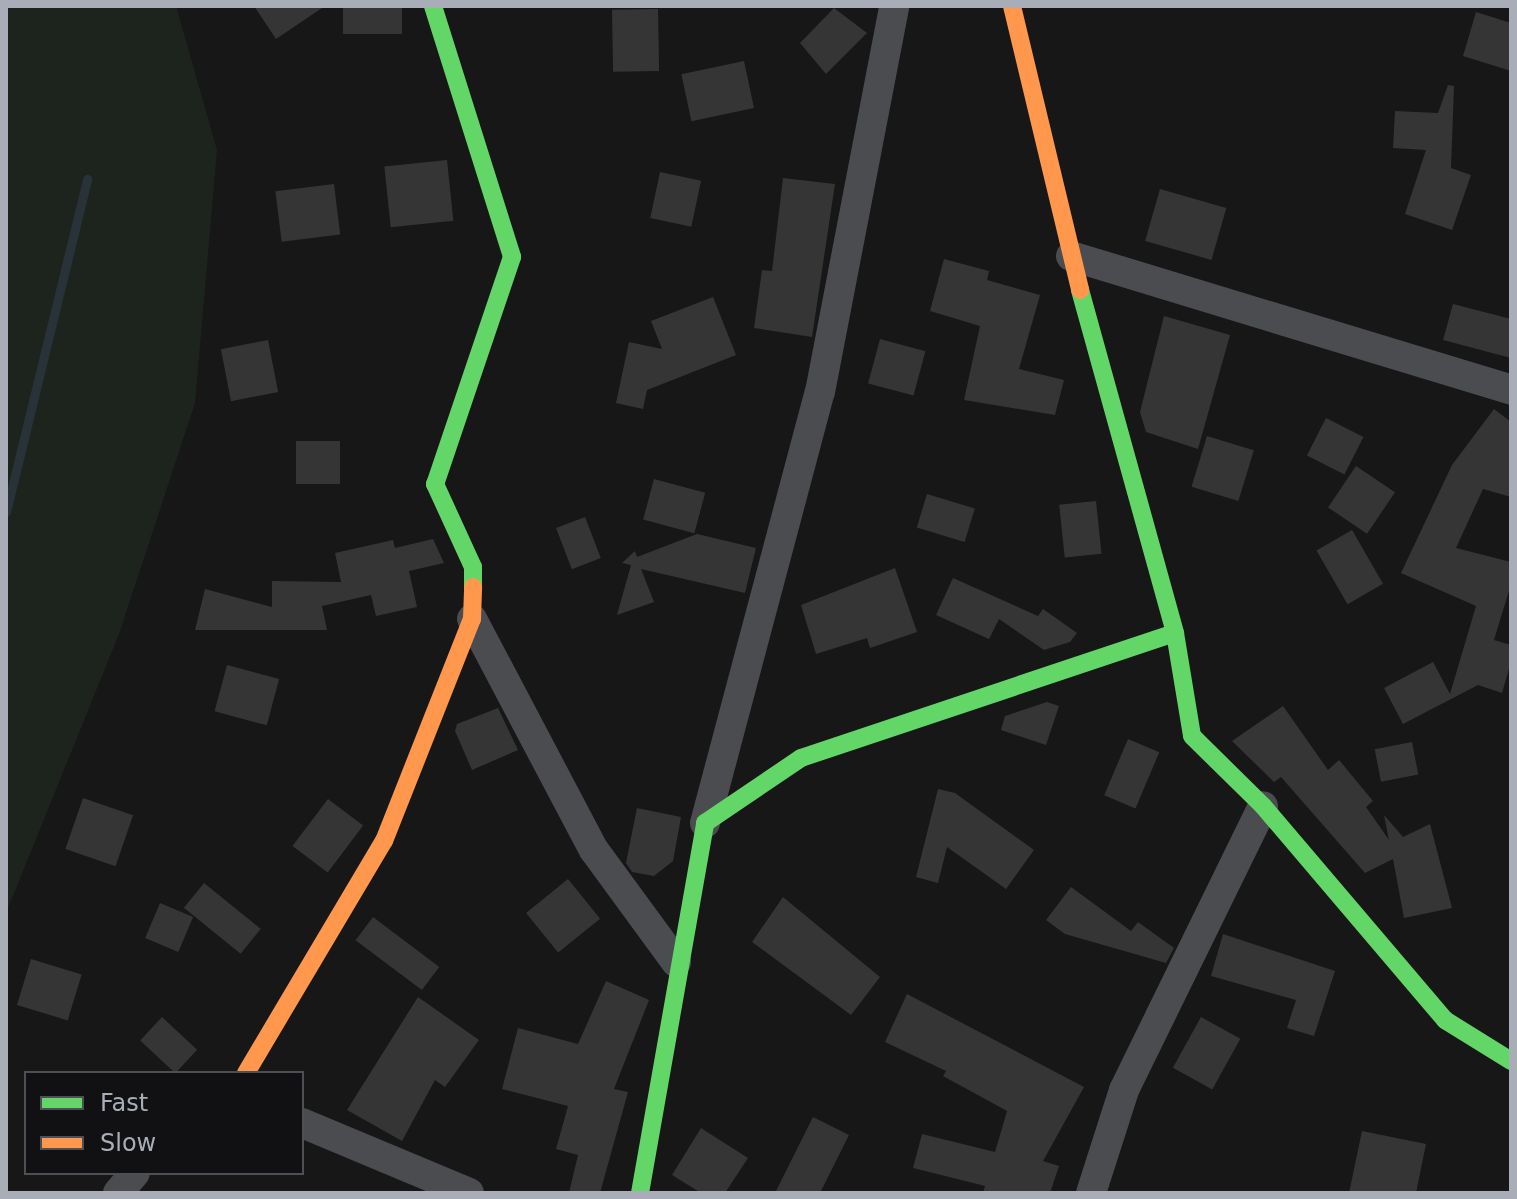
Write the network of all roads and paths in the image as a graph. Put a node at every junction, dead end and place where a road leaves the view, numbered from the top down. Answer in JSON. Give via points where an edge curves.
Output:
{"nodes":[{"id":1,"x":433,"y":6,"type":"edge"},
{"id":2,"x":894,"y":6,"type":"edge"},
{"id":3,"x":1012,"y":6,"type":"edge"},
{"id":4,"x":1071,"y":256,"type":"junction"},
{"id":5,"x":1511,"y":390,"type":"edge"},
{"id":6,"x":472,"y":619,"type":"junction"},
{"id":7,"x":1175,"y":633,"type":"junction"},
{"id":8,"x":1263,"y":806,"type":"junction"},
{"id":9,"x":705,"y":823,"type":"junction"},
{"id":10,"x":676,"y":962,"type":"junction"},
{"id":11,"x":1511,"y":1061,"type":"edge"},
{"id":12,"x":247,"y":1071,"type":"edge"},
{"id":13,"x":304,"y":1124,"type":"edge"},
{"id":14,"x":133,"y":1175,"type":"edge"},
{"id":15,"x":118,"y":1193,"type":"edge"},
{"id":16,"x":469,"y":1193,"type":"edge"},
{"id":17,"x":640,"y":1193,"type":"edge"},
{"id":18,"x":1091,"y":1193,"type":"edge"}],
"edges":[{"from":1,"to":6,"type":"street","via":[[512,257],[435,484],[473,567]]},
{"from":2,"to":9,"type":"street","via":[[820,392]]},
{"from":3,"to":4,"type":"street"},
{"from":4,"to":5,"type":"street"},
{"from":4,"to":7,"type":"street"},
{"from":6,"to":10,"type":"street","via":[[594,850]]},
{"from":6,"to":12,"type":"street","via":[[384,841]]},
{"from":7,"to":8,"type":"street","via":[[1192,736]]},
{"from":7,"to":9,"type":"street","via":[[801,758]]},
{"from":8,"to":11,"type":"street","via":[[1445,1020]]},
{"from":8,"to":18,"type":"street","via":[[1124,1090]]},
{"from":9,"to":10,"type":"street"},
{"from":10,"to":17,"type":"street"},
{"from":13,"to":16,"type":"street"},
{"from":14,"to":15,"type":"street"}]}
